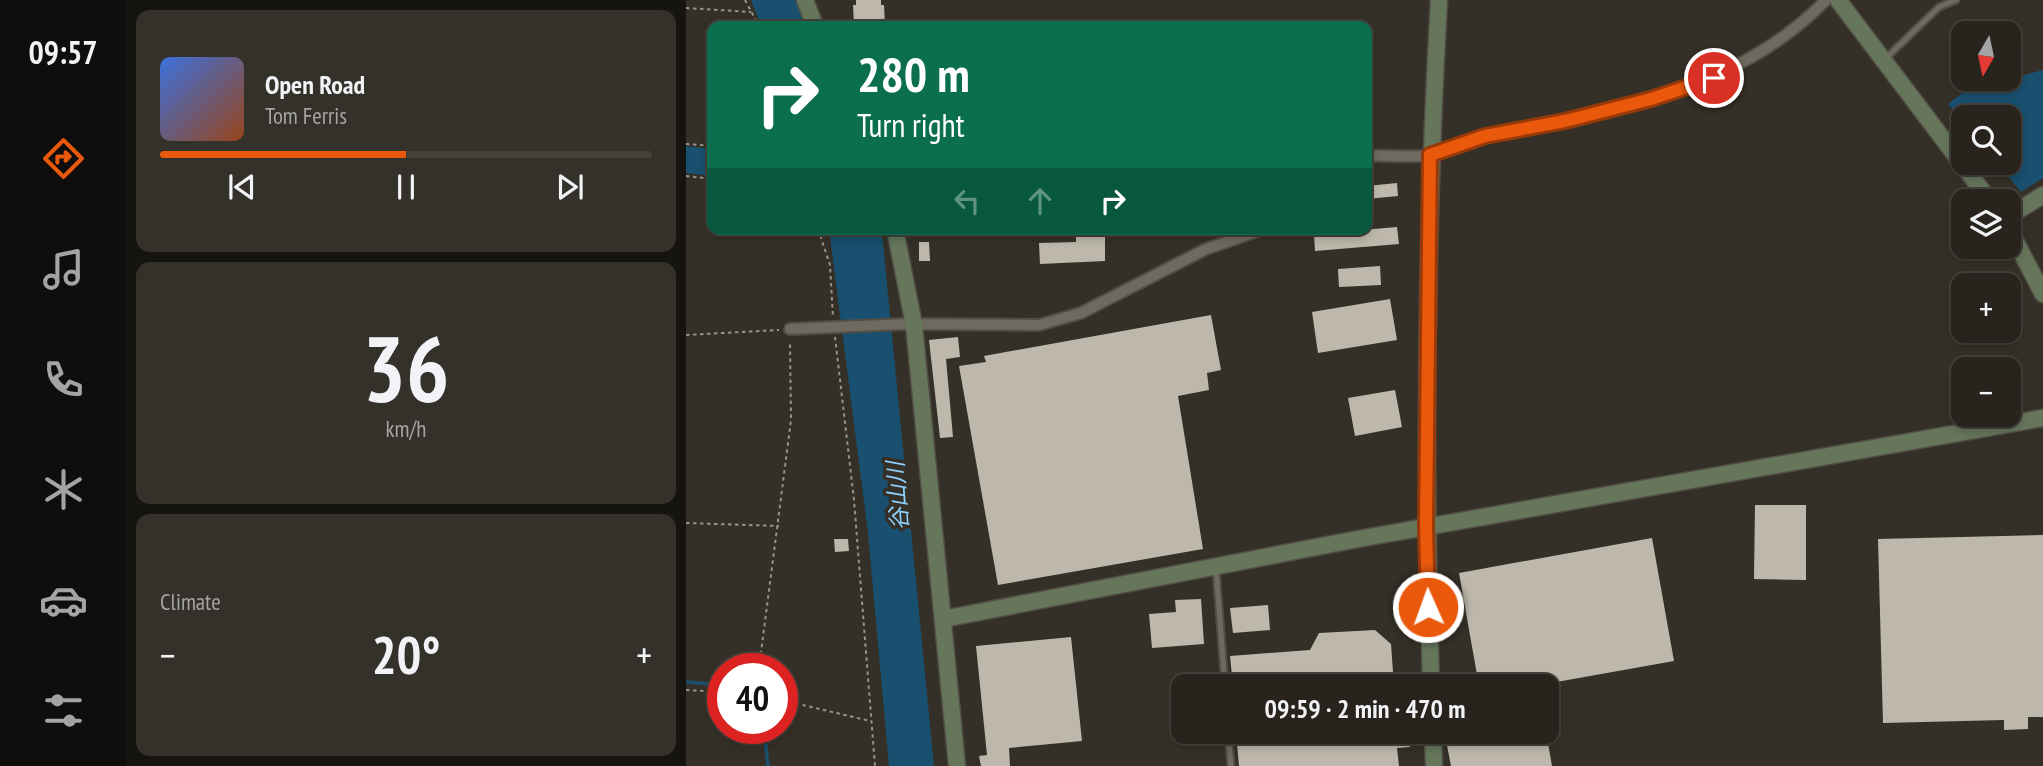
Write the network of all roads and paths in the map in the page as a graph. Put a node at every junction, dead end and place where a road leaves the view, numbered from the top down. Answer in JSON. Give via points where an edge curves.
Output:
{"nodes":[{"id":1,"x":745,"y":0,"type":"edge"},
{"id":2,"x":806,"y":0,"type":"edge"},
{"id":3,"x":1439,"y":0,"type":"edge"},
{"id":4,"x":1826,"y":0,"type":"edge"},
{"id":5,"x":1838,"y":0,"type":"edge"},
{"id":6,"x":1956,"y":0,"type":"edge"},
{"id":7,"x":686,"y":8,"type":"edge"},
{"id":8,"x":751,"y":12,"type":"junction"},
{"id":9,"x":756,"y":21,"type":"edge"},
{"id":10,"x":813,"y":21,"type":"edge"},
{"id":11,"x":1884,"y":60,"type":"junction"},
{"id":12,"x":686,"y":144,"type":"edge"},
{"id":13,"x":707,"y":146,"type":"edge"},
{"id":14,"x":1430,"y":155,"type":"junction"},
{"id":15,"x":1372,"y":156,"type":"edge"},
{"id":16,"x":686,"y":176,"type":"edge"},
{"id":17,"x":707,"y":178,"type":"edge"},
{"id":18,"x":1981,"y":189,"type":"edge"},
{"id":19,"x":2043,"y":195,"type":"edge"},
{"id":20,"x":2021,"y":209,"type":"edge"},
{"id":21,"x":820,"y":235,"type":"edge"},
{"id":22,"x":896,"y":235,"type":"edge"},
{"id":23,"x":1247,"y":235,"type":"edge"},
{"id":24,"x":2021,"y":252,"type":"edge"},
{"id":25,"x":2043,"y":294,"type":"edge"},
{"id":26,"x":910,"y":325,"type":"junction"},
{"id":27,"x":790,"y":329,"type":"junction"},
{"id":28,"x":834,"y":329,"type":"junction"},
{"id":29,"x":686,"y":335,"type":"edge"},
{"id":30,"x":2043,"y":418,"type":"edge"},
{"id":31,"x":686,"y":523,"type":"edge"},
{"id":32,"x":779,"y":526,"type":"junction"},
{"id":33,"x":1426,"y":527,"type":"junction"},
{"id":34,"x":1215,"y":566,"type":"junction"},
{"id":35,"x":943,"y":619,"type":"junction"},
{"id":36,"x":761,"y":653,"type":"edge"},
{"id":37,"x":1224,"y":674,"type":"edge"},
{"id":38,"x":1431,"y":674,"type":"edge"},
{"id":39,"x":686,"y":690,"type":"edge"},
{"id":40,"x":707,"y":691,"type":"edge"},
{"id":41,"x":798,"y":704,"type":"edge"},
{"id":42,"x":872,"y":721,"type":"junction"},
{"id":43,"x":1229,"y":744,"type":"edge"},
{"id":44,"x":1433,"y":744,"type":"edge"},
{"id":45,"x":875,"y":766,"type":"edge"},
{"id":46,"x":957,"y":766,"type":"edge"},
{"id":47,"x":1231,"y":766,"type":"edge"},
{"id":48,"x":1434,"y":766,"type":"edge"}],
"edges":[{"from":1,"to":8,"type":"path"},
{"from":2,"to":10,"type":"street"},
{"from":3,"to":14,"type":"street"},
{"from":4,"to":14,"type":"street","via":[[1779,42],[1714,78],[1565,121],[1485,136]]},
{"from":5,"to":11,"type":"street"},
{"from":6,"to":11,"type":"lane","via":[[1939,6]]},
{"from":7,"to":8,"type":"path"},
{"from":8,"to":9,"type":"path"},
{"from":11,"to":18,"type":"street"},
{"from":12,"to":13,"type":"path"},
{"from":14,"to":15,"type":"street"},
{"from":14,"to":33,"type":"street"},
{"from":16,"to":17,"type":"path"},
{"from":19,"to":20,"type":"street"},
{"from":21,"to":28,"type":"path","via":[[830,265]]},
{"from":22,"to":26,"type":"street"},
{"from":23,"to":26,"type":"street","via":[[1206,249],[1081,313],[1039,326]]},
{"from":24,"to":25,"type":"street"},
{"from":26,"to":28,"type":"street"},
{"from":26,"to":35,"type":"street"},
{"from":27,"to":28,"type":"street"},
{"from":27,"to":29,"type":"path"},
{"from":27,"to":32,"type":"path","via":[[791,420]]},
{"from":28,"to":42,"type":"path","via":[[855,500]]},
{"from":30,"to":33,"type":"street"},
{"from":31,"to":32,"type":"path"},
{"from":32,"to":36,"type":"path"},
{"from":33,"to":34,"type":"street"},
{"from":33,"to":38,"type":"street"},
{"from":34,"to":35,"type":"street"},
{"from":34,"to":37,"type":"lane"},
{"from":35,"to":46,"type":"street"},
{"from":39,"to":40,"type":"path"},
{"from":41,"to":42,"type":"path"},
{"from":42,"to":45,"type":"path"},
{"from":43,"to":47,"type":"lane"},
{"from":44,"to":48,"type":"street"}]}
